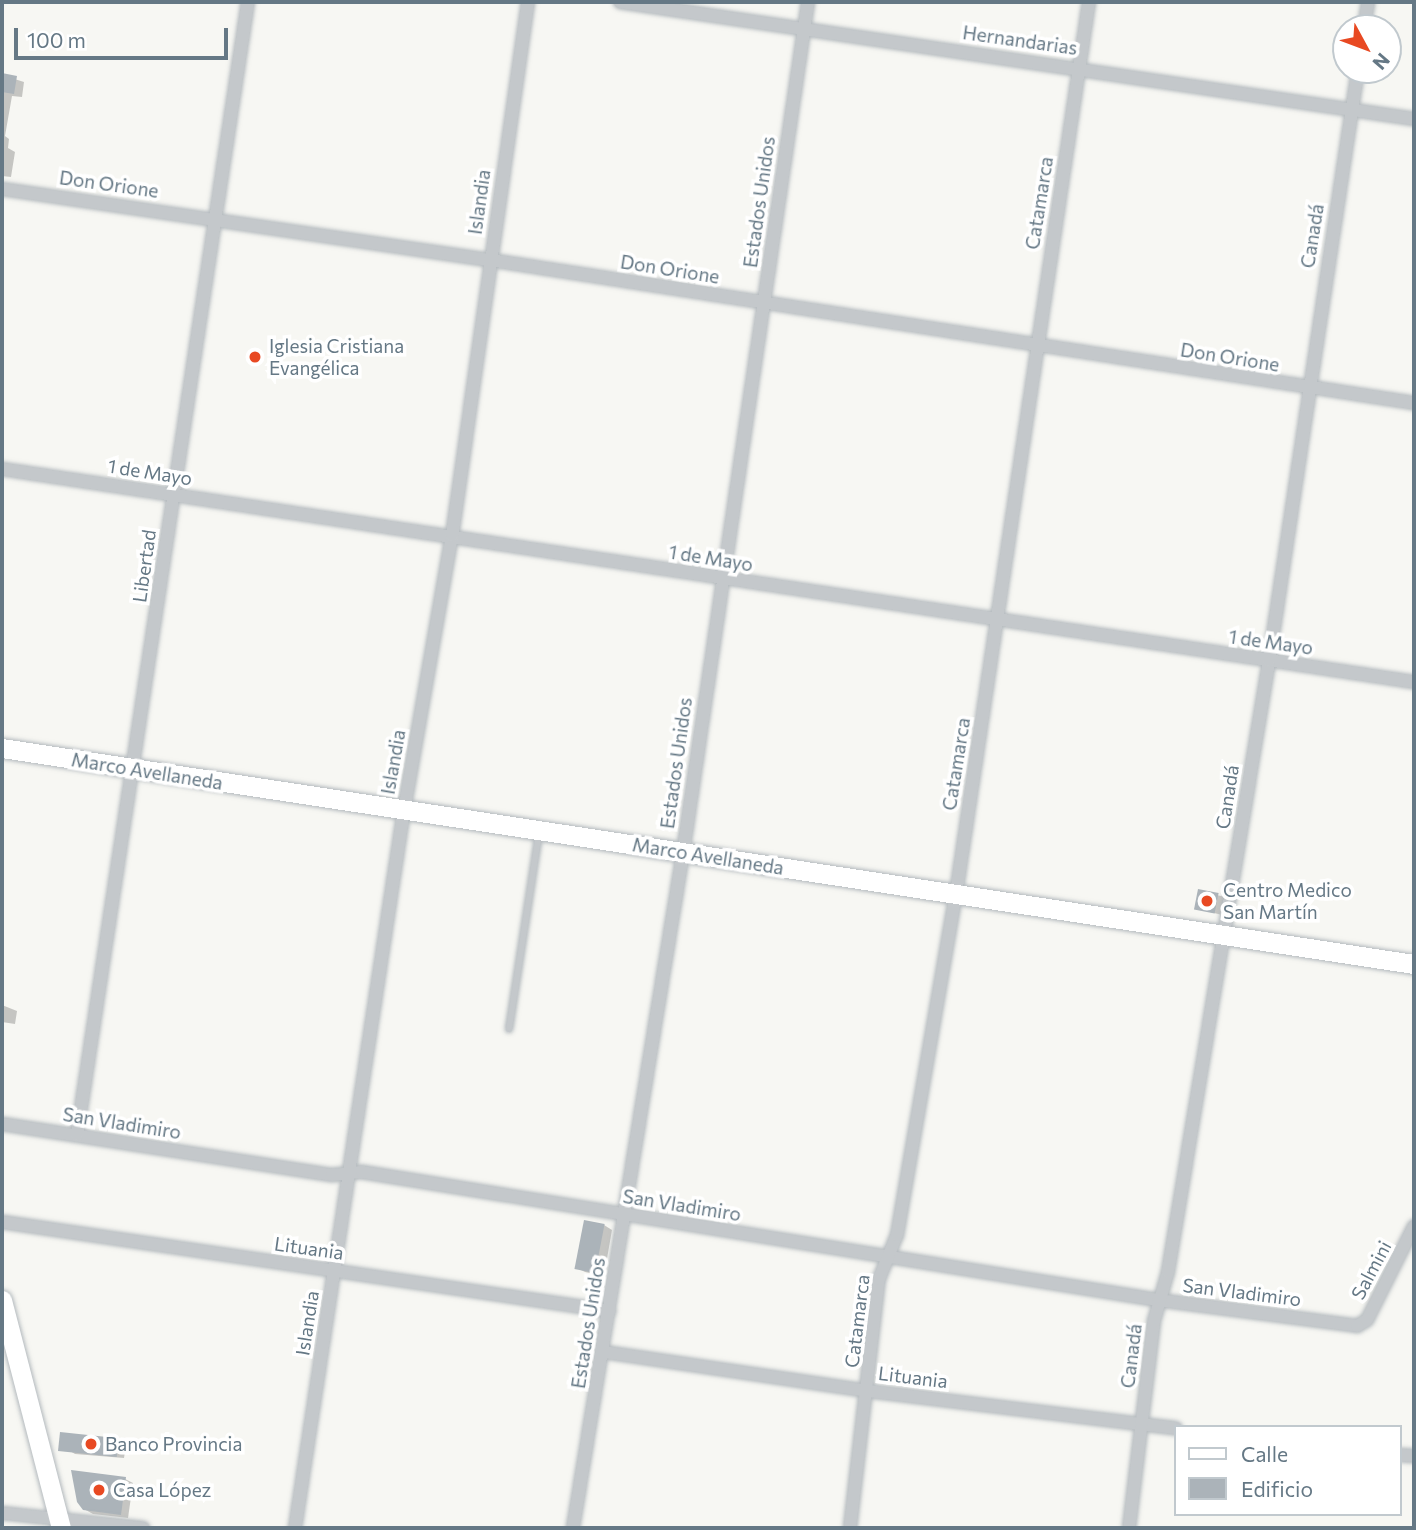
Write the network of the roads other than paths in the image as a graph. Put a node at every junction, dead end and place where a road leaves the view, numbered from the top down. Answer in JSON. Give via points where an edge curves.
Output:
{"nodes":[{"id":1,"x":248,"y":2,"type":"edge"},
{"id":2,"x":528,"y":2,"type":"edge"},
{"id":3,"x":620,"y":2,"type":"edge"},
{"id":4,"x":808,"y":2,"type":"edge"},
{"id":5,"x":1089,"y":2,"type":"edge"},
{"id":6,"x":804,"y":28,"type":"junction"},
{"id":7,"x":1079,"y":69,"type":"junction"},
{"id":8,"x":1356,"y":84,"type":"edge"},
{"id":9,"x":1351,"y":110,"type":"junction"},
{"id":10,"x":1414,"y":119,"type":"edge"},
{"id":11,"x":2,"y":188,"type":"edge"},
{"id":12,"x":216,"y":219,"type":"junction"},
{"id":13,"x":490,"y":260,"type":"junction"},
{"id":14,"x":764,"y":303,"type":"junction"},
{"id":15,"x":1037,"y":346,"type":"junction"},
{"id":16,"x":1308,"y":388,"type":"junction"},
{"id":17,"x":1414,"y":403,"type":"edge"},
{"id":18,"x":2,"y":469,"type":"edge"},
{"id":19,"x":173,"y":495,"type":"junction"},
{"id":20,"x":452,"y":536,"type":"junction"},
{"id":21,"x":723,"y":579,"type":"junction"},
{"id":22,"x":998,"y":621,"type":"junction"},
{"id":23,"x":1269,"y":661,"type":"junction"},
{"id":24,"x":1414,"y":682,"type":"edge"},
{"id":25,"x":2,"y":748,"type":"edge"},
{"id":26,"x":134,"y":770,"type":"junction"},
{"id":27,"x":404,"y":810,"type":"junction"},
{"id":28,"x":540,"y":831,"type":"junction"},
{"id":29,"x":682,"y":853,"type":"junction"},
{"id":30,"x":956,"y":894,"type":"junction"},
{"id":31,"x":1224,"y":935,"type":"junction"},
{"id":32,"x":1414,"y":964,"type":"edge"},
{"id":33,"x":509,"y":1029,"type":"dead end"},
{"id":34,"x":2,"y":1124,"type":"edge"},
{"id":35,"x":77,"y":1135,"type":"junction"},
{"id":36,"x":348,"y":1174,"type":"junction"},
{"id":37,"x":624,"y":1216,"type":"junction"},
{"id":38,"x":2,"y":1222,"type":"edge"},
{"id":39,"x":1414,"y":1226,"type":"edge"},
{"id":40,"x":1410,"y":1244,"type":"edge"},
{"id":41,"x":888,"y":1257,"type":"junction"},
{"id":42,"x":334,"y":1271,"type":"junction"},
{"id":43,"x":2,"y":1300,"type":"edge"},
{"id":44,"x":1158,"y":1300,"type":"junction"},
{"id":45,"x":610,"y":1311,"type":"junction"},
{"id":46,"x":1357,"y":1326,"type":"joint"},
{"id":47,"x":604,"y":1352,"type":"junction"},
{"id":48,"x":868,"y":1391,"type":"junction"},
{"id":49,"x":1142,"y":1423,"type":"junction"},
{"id":50,"x":1174,"y":1428,"type":"edge"},
{"id":51,"x":2,"y":1513,"type":"edge"},
{"id":52,"x":60,"y":1524,"type":"edge"},
{"id":53,"x":143,"y":1528,"type":"edge"},
{"id":54,"x":295,"y":1528,"type":"edge"},
{"id":55,"x":573,"y":1528,"type":"edge"},
{"id":56,"x":850,"y":1528,"type":"edge"},
{"id":57,"x":1129,"y":1528,"type":"edge"}],
"edges":[{"from":1,"to":12,"type":"street","name":"Libertad"},
{"from":2,"to":13,"type":"street","name":"Islandia"},
{"from":3,"to":6,"type":"street","name":"Hernandarias"},
{"from":4,"to":6,"type":"street","name":"Estados Unidos"},
{"from":5,"to":7,"type":"street","name":"Catamarca"},
{"from":6,"to":7,"type":"street","name":"Hernandarias"},
{"from":6,"to":14,"type":"street","name":"Estados Unidos"},
{"from":7,"to":9,"type":"street","name":"Hernandarias"},
{"from":7,"to":15,"type":"street","name":"Catamarca"},
{"from":8,"to":9,"type":"street","name":"Canadá"},
{"from":9,"to":10,"type":"street","name":"Hernandarias"},
{"from":9,"to":16,"type":"street","name":"Canadá"},
{"from":11,"to":12,"type":"street","name":"Don Orione"},
{"from":12,"to":13,"type":"street","name":"Don Orione"},
{"from":12,"to":19,"type":"street","name":"Libertad"},
{"from":13,"to":14,"type":"street","name":"Don Orione"},
{"from":13,"to":20,"type":"street","name":"Islandia"},
{"from":14,"to":15,"type":"street","name":"Don Orione"},
{"from":14,"to":21,"type":"street","name":"Estados Unidos"},
{"from":15,"to":16,"type":"street","name":"Don Orione"},
{"from":15,"to":22,"type":"street","name":"Catamarca"},
{"from":16,"to":17,"type":"street","name":"Don Orione"},
{"from":16,"to":23,"type":"street","name":"Canadá"},
{"from":18,"to":19,"type":"street","name":"1 de Mayo"},
{"from":19,"to":20,"type":"street","name":"1 de Mayo"},
{"from":19,"to":26,"type":"street","name":"Libertad"},
{"from":20,"to":21,"type":"street","name":"1 de Mayo"},
{"from":20,"to":27,"type":"street","name":"Islandia"},
{"from":21,"to":22,"type":"street","name":"1 de Mayo"},
{"from":21,"to":29,"type":"street","name":"Estados Unidos"},
{"from":22,"to":23,"type":"street","name":"1 de Mayo"},
{"from":22,"to":30,"type":"street","name":"Catamarca"},
{"from":23,"to":24,"type":"street","name":"1 de Mayo"},
{"from":23,"to":31,"type":"street","name":"Canadá"},
{"from":25,"to":26,"type":"street","name":"Marco Avellaneda"},
{"from":26,"to":27,"type":"street","name":"Marco Avellaneda"},
{"from":26,"to":35,"type":"street","name":"Libertad"},
{"from":27,"to":28,"type":"street","name":"Marco Avellaneda"},
{"from":27,"to":36,"type":"street","name":"Islandia"},
{"from":28,"to":29,"type":"street","name":"Marco Avellaneda"},
{"from":28,"to":33,"type":"lane"},
{"from":29,"to":30,"type":"street","name":"Marco Avellaneda"},
{"from":29,"to":37,"type":"street","name":"Estados Unidos"},
{"from":30,"to":31,"type":"street","name":"Marco Avellaneda"},
{"from":30,"to":41,"type":"street","name":"Catamarca","via":[[897,1236]]},
{"from":31,"to":32,"type":"street","name":"Marco Avellaneda"},
{"from":31,"to":44,"type":"street","name":"Canadá","via":[[1168,1272]]},
{"from":34,"to":35,"type":"street","name":"San Vladimiro"},
{"from":35,"to":36,"type":"street","name":"San Vladimiro"},
{"from":36,"to":37,"type":"street","name":"San Vladimiro","via":[[362,1172]]},
{"from":36,"to":42,"type":"street","name":"Islandia"},
{"from":37,"to":41,"type":"street","name":"San Vladimiro"},
{"from":37,"to":45,"type":"street","name":"Estados Unidos"},
{"from":38,"to":42,"type":"street","name":"Lituania"},
{"from":39,"to":40,"type":"street","name":"Salmini"},
{"from":40,"to":46,"type":"street","name":"Salmini","via":[[1367,1320]]},
{"from":41,"to":44,"type":"street","name":"San Vladimiro"},
{"from":41,"to":48,"type":"street","name":"Catamarca","via":[[879,1279]]},
{"from":42,"to":45,"type":"street","name":"Lituania"},
{"from":42,"to":54,"type":"street","name":"Islandia"},
{"from":43,"to":52,"type":"street"},
{"from":44,"to":46,"type":"street","name":"San Vladimiro"},
{"from":44,"to":49,"type":"street","name":"Canadá"},
{"from":45,"to":47,"type":"street","name":"Estados Unidos"},
{"from":47,"to":48,"type":"street","name":"Lituania"},
{"from":47,"to":55,"type":"street","name":"Estados Unidos"},
{"from":48,"to":49,"type":"street","name":"Lituania"},
{"from":48,"to":56,"type":"street","name":"Catamarca"},
{"from":49,"to":50,"type":"street","name":"Lituania"},
{"from":49,"to":57,"type":"street","name":"Canadá"},
{"from":51,"to":52,"type":"street"},
{"from":52,"to":53,"type":"street"}]}
